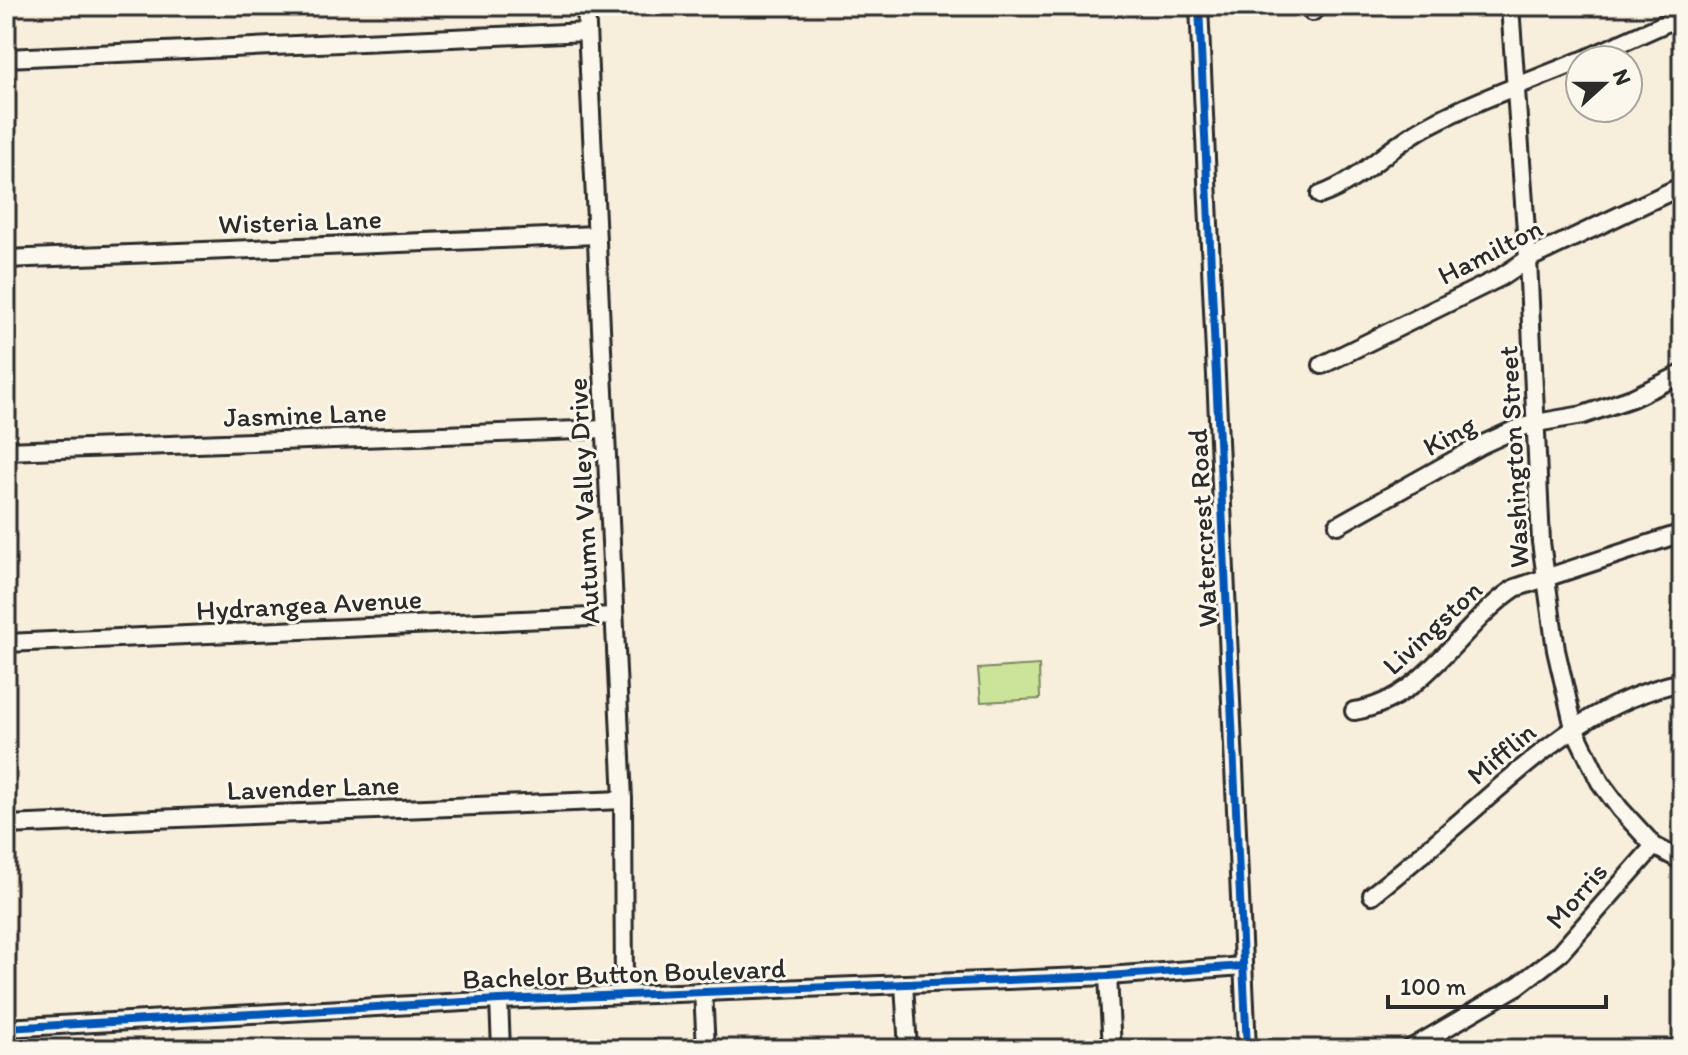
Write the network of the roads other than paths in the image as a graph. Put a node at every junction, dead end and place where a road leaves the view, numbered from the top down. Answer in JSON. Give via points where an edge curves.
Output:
{"nodes":[{"id":1,"x":586,"y":6,"type":"edge"},
{"id":2,"x":1199,"y":6,"type":"edge"},
{"id":3,"x":1510,"y":6,"type":"edge"},
{"id":4,"x":1682,"y":16,"type":"edge"},
{"id":5,"x":587,"y":32,"type":"junction"},
{"id":6,"x":1620,"y":44,"type":"edge"},
{"id":7,"x":6,"y":58,"type":"edge"},
{"id":8,"x":1564,"y":68,"type":"edge"},
{"id":9,"x":1517,"y":87,"type":"junction"},
{"id":10,"x":1682,"y":186,"type":"edge"},
{"id":11,"x":1320,"y":195,"type":"dead end"},
{"id":12,"x":596,"y":235,"type":"junction"},
{"id":13,"x":6,"y":259,"type":"edge"},
{"id":14,"x":1528,"y":259,"type":"junction"},
{"id":15,"x":1322,"y":365,"type":"dead end"},
{"id":16,"x":1682,"y":374,"type":"edge"},
{"id":17,"x":1536,"y":423,"type":"junction"},
{"id":18,"x":605,"y":429,"type":"junction"},
{"id":19,"x":6,"y":451,"type":"edge"},
{"id":20,"x":1338,"y":525,"type":"dead end"},
{"id":21,"x":1682,"y":533,"type":"edge"},
{"id":22,"x":1545,"y":578,"type":"junction"},
{"id":23,"x":614,"y":616,"type":"junction"},
{"id":24,"x":6,"y":643,"type":"edge"},
{"id":25,"x":1682,"y":682,"type":"edge"},
{"id":26,"x":1354,"y":711,"type":"dead end"},
{"id":27,"x":1574,"y":728,"type":"junction"},
{"id":28,"x":623,"y":800,"type":"junction"},
{"id":29,"x":6,"y":825,"type":"edge"},
{"id":30,"x":1654,"y":846,"type":"junction"},
{"id":31,"x":1682,"y":861,"type":"edge"},
{"id":32,"x":1372,"y":895,"type":"dead end"},
{"id":33,"x":1243,"y":966,"type":"junction"},
{"id":34,"x":1108,"y":976,"type":"junction"},
{"id":35,"x":904,"y":984,"type":"junction"},
{"id":36,"x":703,"y":991,"type":"junction"},
{"id":37,"x":624,"y":995,"type":"junction"},
{"id":38,"x":499,"y":1000,"type":"junction"},
{"id":39,"x":6,"y":1028,"type":"edge"},
{"id":40,"x":1682,"y":1042,"type":"edge"},
{"id":41,"x":501,"y":1049,"type":"edge"},
{"id":42,"x":706,"y":1049,"type":"edge"},
{"id":43,"x":908,"y":1049,"type":"edge"},
{"id":44,"x":1112,"y":1049,"type":"edge"},
{"id":45,"x":1247,"y":1049,"type":"edge"},
{"id":46,"x":1410,"y":1049,"type":"edge"},
{"id":47,"x":1677,"y":1049,"type":"edge"}],
"edges":[{"from":1,"to":5,"type":"street","name":"Autumn Valley Drive"},
{"from":2,"to":33,"type":"street","name":"Watercrest Road"},
{"from":3,"to":9,"type":"street","name":"Washington Street"},
{"from":4,"to":6,"type":"street"},
{"from":5,"to":7,"type":"street"},
{"from":5,"to":12,"type":"street","name":"Autumn Valley Drive"},
{"from":8,"to":9,"type":"street"},
{"from":9,"to":11,"type":"street","via":[[1427,126],[1358,177]]},
{"from":9,"to":14,"type":"street","name":"Washington Street"},
{"from":10,"to":14,"type":"street","name":"Hamilton"},
{"from":12,"to":13,"type":"street","name":"Wisteria Lane"},
{"from":12,"to":18,"type":"street","name":"Autumn Valley Drive"},
{"from":14,"to":15,"type":"street","name":"Hamilton"},
{"from":14,"to":17,"type":"street","name":"Washington Street"},
{"from":16,"to":17,"type":"street","name":"King","via":[[1583,415]]},
{"from":17,"to":20,"type":"street","name":"King","via":[[1481,445]]},
{"from":17,"to":22,"type":"street","name":"Washington Street"},
{"from":18,"to":19,"type":"street","name":"Jasmine Lane"},
{"from":18,"to":23,"type":"street","name":"Autumn Valley Drive"},
{"from":21,"to":22,"type":"street","name":"Livingston"},
{"from":22,"to":26,"type":"street","name":"Livingston","via":[[1495,601],[1458,643],[1398,695],[1376,708]]},
{"from":22,"to":27,"type":"street","name":"Washington Street"},
{"from":23,"to":24,"type":"street","name":"Hydrangea Avenue"},
{"from":23,"to":28,"type":"street","name":"Autumn Valley Drive"},
{"from":25,"to":27,"type":"street","name":"Mifflin","via":[[1640,693]]},
{"from":27,"to":30,"type":"street","name":"Washington Street","via":[[1600,782]]},
{"from":27,"to":32,"type":"street","name":"Mifflin"},
{"from":28,"to":29,"type":"street","name":"Lavender Lane"},
{"from":28,"to":37,"type":"street","name":"Autumn Valley Drive"},
{"from":30,"to":31,"type":"street","name":"Washington Street"},
{"from":30,"to":46,"type":"street","name":"Morris","via":[[1559,954],[1519,985]]},
{"from":33,"to":34,"type":"street","name":"Bachelor Button Boulevard"},
{"from":33,"to":45,"type":"street","name":"Watercrest Road"},
{"from":34,"to":35,"type":"street","name":"Bachelor Button Boulevard"},
{"from":34,"to":44,"type":"street"},
{"from":35,"to":36,"type":"street","name":"Bachelor Button Boulevard"},
{"from":35,"to":43,"type":"street"},
{"from":36,"to":37,"type":"street","name":"Bachelor Button Boulevard"},
{"from":36,"to":42,"type":"street"},
{"from":37,"to":38,"type":"street","name":"Bachelor Button Boulevard"},
{"from":38,"to":39,"type":"street","name":"Bachelor Button Boulevard"},
{"from":38,"to":41,"type":"street"},
{"from":40,"to":47,"type":"street"}]}
